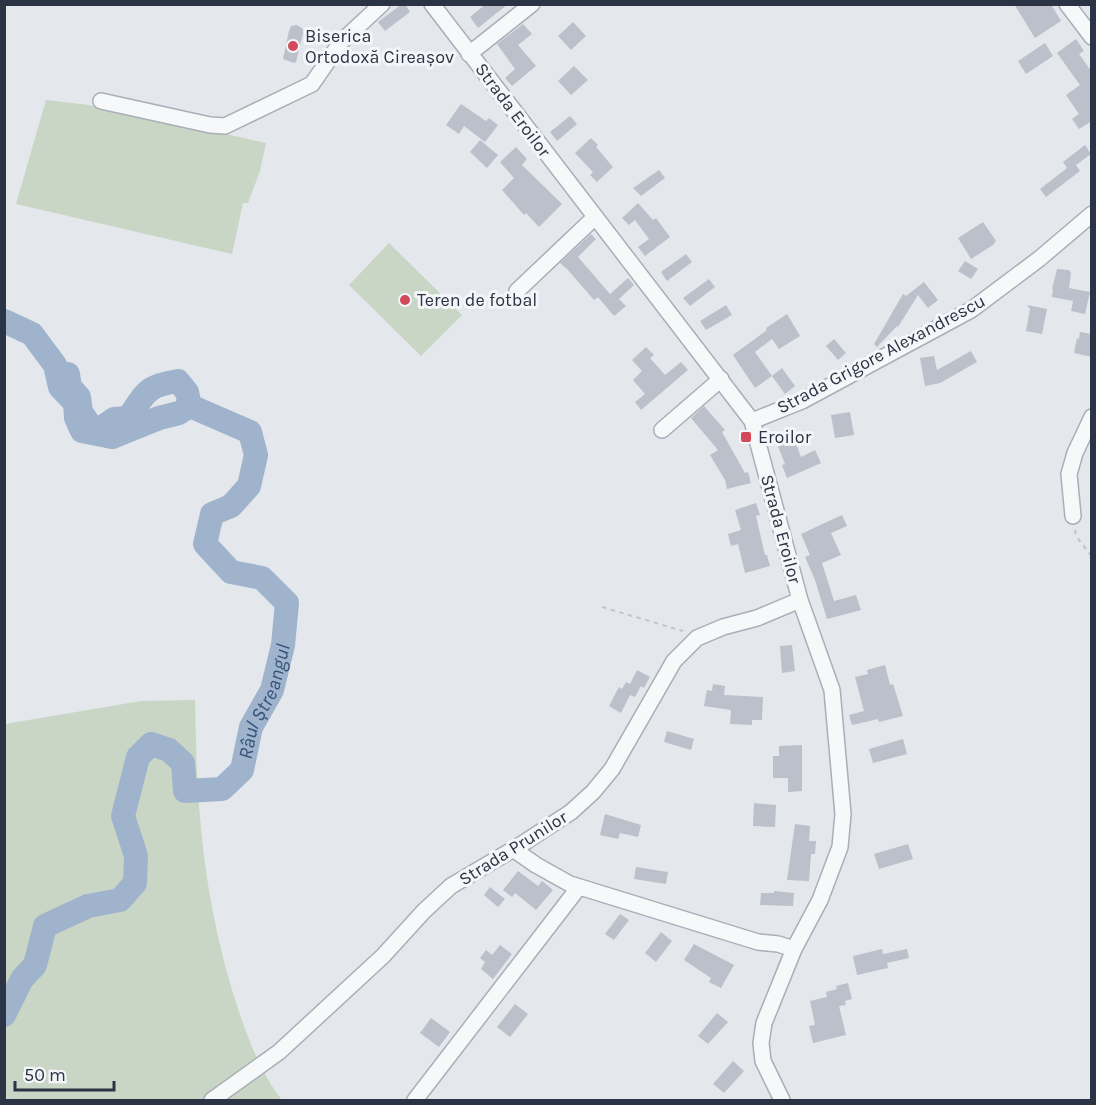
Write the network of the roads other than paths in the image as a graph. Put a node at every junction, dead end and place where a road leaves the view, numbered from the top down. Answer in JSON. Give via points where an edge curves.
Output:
{"nodes":[{"id":1,"x":382,"y":4,"type":"edge"},
{"id":2,"x":432,"y":4,"type":"edge"},
{"id":3,"x":532,"y":4,"type":"edge"},
{"id":4,"x":1068,"y":4,"type":"edge"},
{"id":5,"x":1092,"y":37,"type":"edge"},
{"id":6,"x":469,"y":54,"type":"junction"},
{"id":7,"x":102,"y":101,"type":"dead end"},
{"id":8,"x":1092,"y":214,"type":"edge"},
{"id":9,"x":595,"y":217,"type":"junction"},
{"id":10,"x":517,"y":291,"type":"dead end"},
{"id":11,"x":721,"y":380,"type":"junction"},
{"id":12,"x":1092,"y":417,"type":"edge"},
{"id":13,"x":753,"y":421,"type":"junction"},
{"id":14,"x":662,"y":430,"type":"dead end"},
{"id":15,"x":1073,"y":516,"type":"road end"},
{"id":16,"x":800,"y":600,"type":"junction"},
{"id":17,"x":513,"y":849,"type":"junction"},
{"id":18,"x":579,"y":887,"type":"junction"},
{"id":19,"x":794,"y":949,"type":"junction"},
{"id":20,"x":212,"y":1101,"type":"edge"},
{"id":21,"x":415,"y":1101,"type":"edge"},
{"id":22,"x":782,"y":1101,"type":"edge"}],
"edges":[{"from":1,"to":7,"type":"street","via":[[341,42],[312,84],[225,126]]},
{"from":2,"to":6,"type":"street","name":"Strada Eroilor"},
{"from":3,"to":6,"type":"street"},
{"from":4,"to":5,"type":"street"},
{"from":6,"to":9,"type":"street","name":"Strada Eroilor"},
{"from":8,"to":13,"type":"street","name":"Strada Grigore Alexandrescu","via":[[971,310],[802,401]]},
{"from":9,"to":10,"type":"street"},
{"from":9,"to":11,"type":"street","name":"Strada Eroilor"},
{"from":11,"to":13,"type":"street","name":"Strada Eroilor"},
{"from":11,"to":14,"type":"street"},
{"from":12,"to":15,"type":"street","via":[[1069,474]]},
{"from":13,"to":16,"type":"street","name":"Strada Eroilor"},
{"from":16,"to":17,"type":"street","name":"Strada Prunilor","via":[[697,638],[674,661],[612,769],[594,792],[571,812]]},
{"from":16,"to":19,"type":"street","name":"Strada Eroilor","via":[[832,690],[843,814],[840,847],[820,900]]},
{"from":17,"to":18,"type":"street"},
{"from":17,"to":20,"type":"street","name":"Strada Prunilor","via":[[451,886],[383,956],[279,1052]]},
{"from":18,"to":19,"type":"street","via":[[758,942]]},
{"from":18,"to":21,"type":"street"},
{"from":19,"to":22,"type":"street","name":"Strada Eroilor","via":[[764,1023],[761,1043],[763,1061]]}]}
